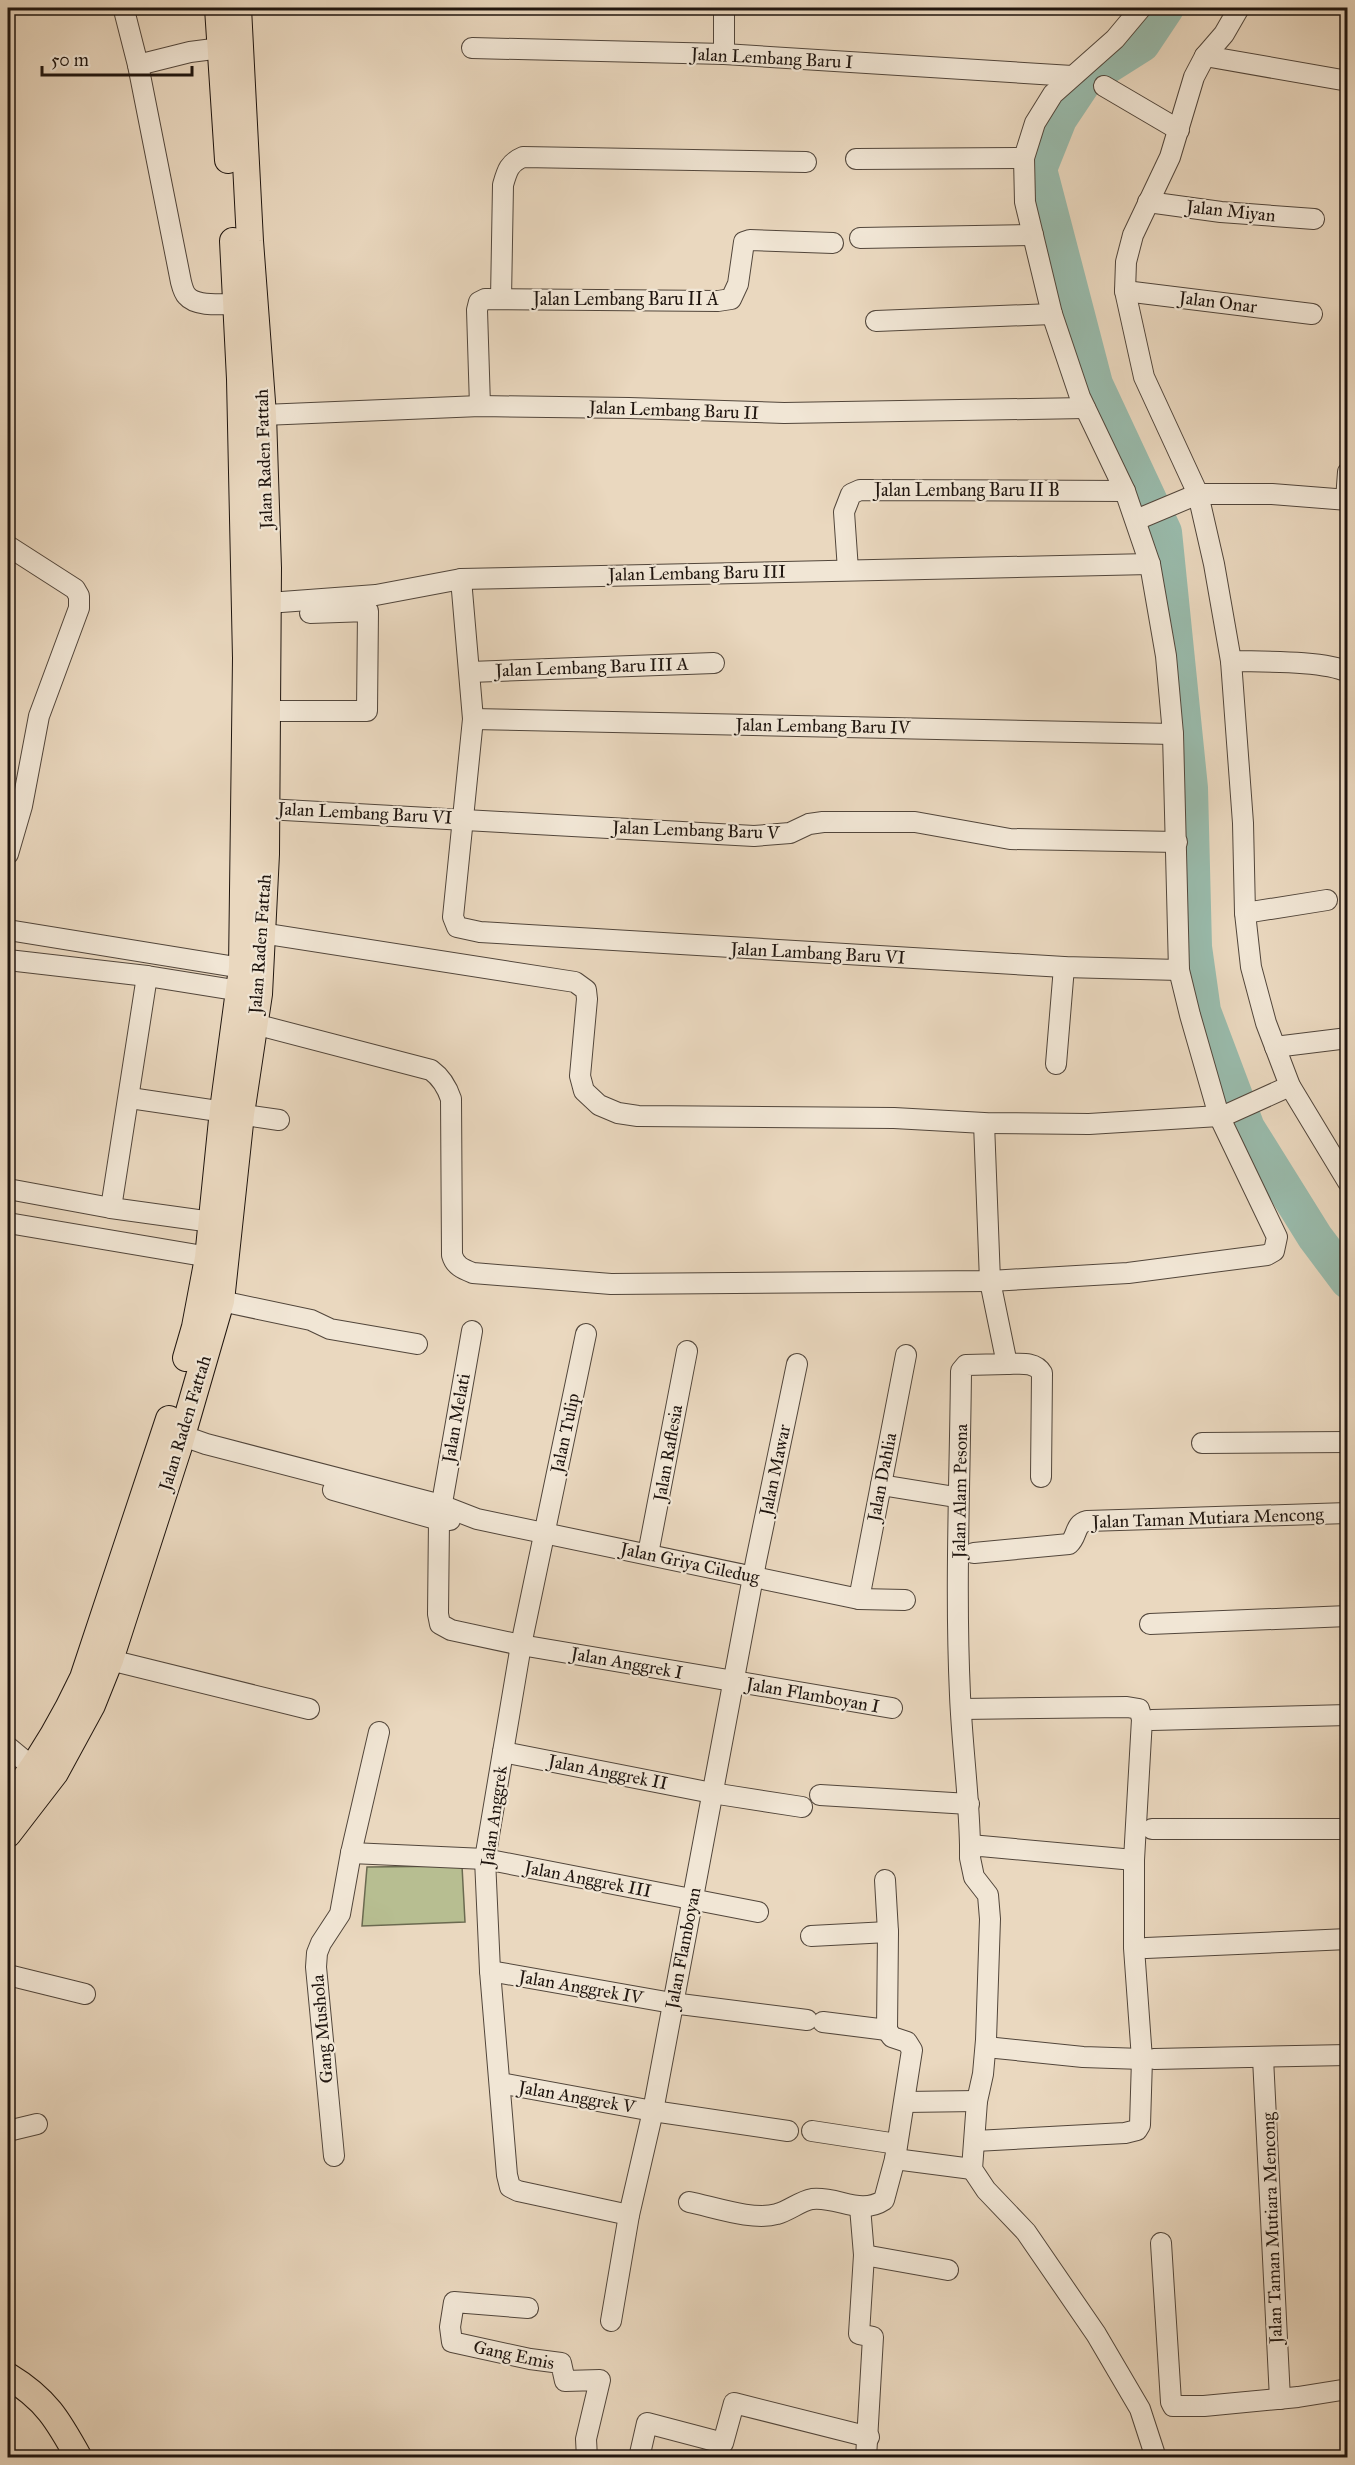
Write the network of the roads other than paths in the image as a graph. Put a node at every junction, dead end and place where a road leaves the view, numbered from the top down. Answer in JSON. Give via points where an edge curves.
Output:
{"nodes":[{"id":1,"x":218,"y":8,"type":"edge"},
{"id":2,"x":238,"y":8,"type":"edge"},
{"id":3,"x":724,"y":8,"type":"edge"},
{"id":4,"x":1141,"y":8,"type":"edge"},
{"id":5,"x":1239,"y":8,"type":"edge"},
{"id":6,"x":125,"y":14,"type":"dead end"},
{"id":7,"x":221,"y":48,"type":"junction"},
{"id":8,"x":471,"y":48,"type":"dead end"},
{"id":9,"x":724,"y":54,"type":"junction"},
{"id":10,"x":1205,"y":56,"type":"junction"},
{"id":11,"x":138,"y":65,"type":"junction"},
{"id":12,"x":1072,"y":76,"type":"junction"},
{"id":13,"x":1347,"y":81,"type":"edge"},
{"id":14,"x":1104,"y":86,"type":"dead end"},
{"id":15,"x":1179,"y":130,"type":"junction"},
{"id":16,"x":1024,"y":158,"type":"junction"},
{"id":17,"x":856,"y":159,"type":"dead end"},
{"id":18,"x":806,"y":162,"type":"dead end"},
{"id":19,"x":1148,"y":202,"type":"junction"},
{"id":20,"x":1314,"y":219,"type":"dead end"},
{"id":21,"x":1033,"y":235,"type":"junction"},
{"id":22,"x":860,"y":238,"type":"dead end"},
{"id":23,"x":833,"y":243,"type":"dead end"},
{"id":24,"x":1125,"y":291,"type":"junction"},
{"id":25,"x":501,"y":299,"type":"junction"},
{"id":26,"x":236,"y":304,"type":"junction"},
{"id":27,"x":1052,"y":314,"type":"junction"},
{"id":28,"x":1312,"y":314,"type":"dead end"},
{"id":29,"x":876,"y":321,"type":"dead end"},
{"id":30,"x":480,"y":406,"type":"junction"},
{"id":31,"x":1085,"y":408,"type":"junction"},
{"id":32,"x":263,"y":415,"type":"junction"},
{"id":33,"x":1347,"y":472,"type":"edge"},
{"id":34,"x":1125,"y":490,"type":"junction"},
{"id":35,"x":1191,"y":497,"type":"junction"},
{"id":36,"x":1347,"y":500,"type":"edge"},
{"id":37,"x":1143,"y":517,"type":"junction"},
{"id":38,"x":8,"y":546,"type":"edge"},
{"id":39,"x":1150,"y":564,"type":"junction"},
{"id":40,"x":848,"y":570,"type":"junction"},
{"id":41,"x":461,"y":579,"type":"junction"},
{"id":42,"x":256,"y":609,"type":"junction"},
{"id":43,"x":1231,"y":661,"type":"junction"},
{"id":44,"x":714,"y":663,"type":"dead end"},
{"id":45,"x":470,"y":672,"type":"junction"},
{"id":46,"x":1347,"y":672,"type":"edge"},
{"id":47,"x":257,"y":711,"type":"junction"},
{"id":48,"x":473,"y":718,"type":"junction"},
{"id":49,"x":1173,"y":734,"type":"junction"},
{"id":50,"x":266,"y":809,"type":"junction"},
{"id":51,"x":463,"y":818,"type":"junction"},
{"id":52,"x":1177,"y":842,"type":"junction"},
{"id":53,"x":8,"y":854,"type":"edge"},
{"id":54,"x":1326,"y":900,"type":"dead end"},
{"id":55,"x":1245,"y":913,"type":"junction"},
{"id":56,"x":8,"y":930,"type":"edge"},
{"id":57,"x":252,"y":931,"type":"junction"},
{"id":58,"x":8,"y":960,"type":"edge"},
{"id":59,"x":1064,"y":967,"type":"junction"},
{"id":60,"x":1179,"y":970,"type":"junction"},
{"id":61,"x":147,"y":976,"type":"junction"},
{"id":62,"x":246,"y":984,"type":"junction"},
{"id":63,"x":244,"y":1021,"type":"junction"},
{"id":64,"x":1347,"y":1038,"type":"edge"},
{"id":65,"x":1275,"y":1047,"type":"junction"},
{"id":66,"x":1056,"y":1064,"type":"dead end"},
{"id":67,"x":1290,"y":1086,"type":"junction"},
{"id":68,"x":130,"y":1098,"type":"junction"},
{"id":69,"x":232,"y":1112,"type":"junction"},
{"id":70,"x":1223,"y":1115,"type":"junction"},
{"id":71,"x":279,"y":1120,"type":"dead end"},
{"id":72,"x":984,"y":1123,"type":"junction"},
{"id":73,"x":1347,"y":1182,"type":"edge"},
{"id":74,"x":8,"y":1189,"type":"edge"},
{"id":75,"x":111,"y":1208,"type":"junction"},
{"id":76,"x":212,"y":1222,"type":"junction"},
{"id":77,"x":8,"y":1224,"type":"edge"},
{"id":78,"x":217,"y":1259,"type":"junction"},
{"id":79,"x":990,"y":1281,"type":"junction"},
{"id":80,"x":221,"y":1301,"type":"junction"},
{"id":81,"x":472,"y":1331,"type":"dead end"},
{"id":82,"x":586,"y":1334,"type":"dead end"},
{"id":83,"x":417,"y":1344,"type":"dead end"},
{"id":84,"x":687,"y":1351,"type":"dead end"},
{"id":85,"x":906,"y":1355,"type":"dead end"},
{"id":86,"x":797,"y":1364,"type":"dead end"},
{"id":87,"x":1007,"y":1364,"type":"junction"},
{"id":88,"x":172,"y":1438,"type":"junction"},
{"id":89,"x":1347,"y":1442,"type":"edge"},
{"id":90,"x":1202,"y":1443,"type":"dead end"},
{"id":91,"x":1041,"y":1477,"type":"dead end"},
{"id":92,"x":880,"y":1485,"type":"junction"},
{"id":93,"x":949,"y":1496,"type":"dead end"},
{"id":94,"x":440,"y":1513,"type":"junction"},
{"id":95,"x":1347,"y":1513,"type":"edge"},
{"id":96,"x":545,"y":1533,"type":"junction"},
{"id":97,"x":974,"y":1553,"type":"dead end"},
{"id":98,"x":648,"y":1554,"type":"junction"},
{"id":99,"x":753,"y":1576,"type":"junction"},
{"id":100,"x":860,"y":1599,"type":"junction"},
{"id":101,"x":905,"y":1600,"type":"dead end"},
{"id":102,"x":1347,"y":1616,"type":"edge"},
{"id":103,"x":1150,"y":1624,"type":"dead end"},
{"id":104,"x":521,"y":1646,"type":"junction"},
{"id":105,"x":110,"y":1660,"type":"junction"},
{"id":106,"x":734,"y":1681,"type":"junction"},
{"id":107,"x":892,"y":1708,"type":"dead end"},
{"id":108,"x":309,"y":1709,"type":"dead end"},
{"id":109,"x":961,"y":1709,"type":"junction"},
{"id":110,"x":1347,"y":1715,"type":"edge"},
{"id":111,"x":1152,"y":1720,"type":"dead end"},
{"id":112,"x":379,"y":1732,"type":"dead end"},
{"id":113,"x":8,"y":1747,"type":"edge"},
{"id":114,"x":503,"y":1752,"type":"junction"},
{"id":115,"x":41,"y":1774,"type":"junction"},
{"id":116,"x":712,"y":1792,"type":"junction"},
{"id":117,"x":820,"y":1796,"type":"dead end"},
{"id":118,"x":8,"y":1802,"type":"edge"},
{"id":119,"x":969,"y":1804,"type":"junction"},
{"id":120,"x":802,"y":1807,"type":"dead end"},
{"id":121,"x":1152,"y":1829,"type":"dead end"},
{"id":122,"x":1347,"y":1829,"type":"edge"},
{"id":123,"x":8,"y":1834,"type":"edge"},
{"id":124,"x":970,"y":1845,"type":"junction"},
{"id":125,"x":351,"y":1853,"type":"junction"},
{"id":126,"x":484,"y":1859,"type":"junction"},
{"id":127,"x":1134,"y":1860,"type":"junction"},
{"id":128,"x":885,"y":1880,"type":"dead end"},
{"id":129,"x":692,"y":1900,"type":"junction"},
{"id":130,"x":758,"y":1912,"type":"dead end"},
{"id":131,"x":888,"y":1932,"type":"junction"},
{"id":132,"x":811,"y":1936,"type":"dead end"},
{"id":133,"x":1347,"y":1939,"type":"edge"},
{"id":134,"x":1146,"y":1948,"type":"dead end"},
{"id":135,"x":490,"y":1971,"type":"junction"},
{"id":136,"x":8,"y":1975,"type":"edge"},
{"id":137,"x":85,"y":1994,"type":"dead end"},
{"id":138,"x":672,"y":2002,"type":"junction"},
{"id":139,"x":887,"y":2030,"type":"junction"},
{"id":140,"x":986,"y":2047,"type":"junction"},
{"id":141,"x":1347,"y":2055,"type":"edge"},
{"id":142,"x":1263,"y":2058,"type":"junction"},
{"id":143,"x":1148,"y":2059,"type":"junction"},
{"id":144,"x":500,"y":2083,"type":"junction"},
{"id":145,"x":977,"y":2101,"type":"junction"},
{"id":146,"x":905,"y":2102,"type":"junction"},
{"id":147,"x":653,"y":2111,"type":"junction"},
{"id":148,"x":37,"y":2124,"type":"dead end"},
{"id":149,"x":8,"y":2131,"type":"edge"},
{"id":150,"x":788,"y":2131,"type":"dead end"},
{"id":151,"x":812,"y":2131,"type":"dead end"},
{"id":152,"x":975,"y":2141,"type":"junction"},
{"id":153,"x":896,"y":2152,"type":"junction"},
{"id":154,"x":334,"y":2156,"type":"dead end"},
{"id":155,"x":972,"y":2169,"type":"junction"},
{"id":156,"x":689,"y":2202,"type":"dead end"},
{"id":157,"x":860,"y":2207,"type":"junction"},
{"id":158,"x":629,"y":2215,"type":"junction"},
{"id":159,"x":1161,"y":2242,"type":"dead end"},
{"id":160,"x":864,"y":2255,"type":"junction"},
{"id":161,"x":948,"y":2270,"type":"dead end"},
{"id":162,"x":528,"y":2308,"type":"dead end"},
{"id":163,"x":611,"y":2321,"type":"dead end"},
{"id":164,"x":8,"y":2376,"type":"edge"},
{"id":165,"x":1347,"y":2389,"type":"edge"},
{"id":166,"x":1280,"y":2399,"type":"junction"},
{"id":167,"x":869,"y":2437,"type":"junction"},
{"id":168,"x":80,"y":2457,"type":"edge"},
{"id":169,"x":587,"y":2457,"type":"edge"},
{"id":170,"x":639,"y":2457,"type":"edge"},
{"id":171,"x":866,"y":2457,"type":"edge"},
{"id":172,"x":1156,"y":2457,"type":"edge"}],
"edges":[{"from":1,"to":7,"type":"main road","name":"Jalan Raden Fattah"},
{"from":2,"to":32,"type":"main road","name":"Jalan Raden Fattah"},
{"from":3,"to":9,"type":"street"},
{"from":4,"to":12,"type":"street","via":[[1115,39]]},
{"from":5,"to":10,"type":"street"},
{"from":6,"to":11,"type":"street"},
{"from":7,"to":11,"type":"street"},
{"from":7,"to":26,"type":"main road","name":"Jalan Raden Fattah"},
{"from":8,"to":9,"type":"street","name":"Jalan Lembang Baru I"},
{"from":9,"to":12,"type":"street","name":"Jalan Lembang Baru I"},
{"from":10,"to":13,"type":"street"},
{"from":10,"to":15,"type":"street","via":[[1194,78]]},
{"from":11,"to":26,"type":"street","via":[[187,297],[201,303]]},
{"from":12,"to":16,"type":"street","via":[[1053,94],[1035,123]]},
{"from":14,"to":15,"type":"street"},
{"from":15,"to":19,"type":"street"},
{"from":16,"to":17,"type":"street"},
{"from":16,"to":21,"type":"street","via":[[1026,202]]},
{"from":18,"to":25,"type":"street","via":[[523,157],[515,160],[508,167],[503,185]]},
{"from":19,"to":20,"type":"street","name":"Jalan Miyan"},
{"from":19,"to":24,"type":"street","via":[[1126,262]]},
{"from":21,"to":22,"type":"street"},
{"from":21,"to":27,"type":"street"},
{"from":23,"to":25,"type":"street","name":"Jalan Lembang Baru II A","via":[[744,242],[738,284],[731,299]]},
{"from":24,"to":28,"type":"street","name":"Jalan Onar"},
{"from":24,"to":35,"type":"street","via":[[1144,377]]},
{"from":25,"to":30,"type":"street","name":"Jalan Lembang Baru II A","via":[[485,299],[479,302],[477,310]]},
{"from":26,"to":42,"type":"main road","name":"Jalan Raden Fattah"},
{"from":27,"to":29,"type":"street"},
{"from":27,"to":31,"type":"street"},
{"from":30,"to":31,"type":"street","name":"Jalan Lembang Baru II","via":[[784,413]]},
{"from":30,"to":32,"type":"street","name":"Jalan Lembang Baru II"},
{"from":31,"to":34,"type":"street"},
{"from":32,"to":42,"type":"main road","name":"Jalan Raden Fattah"},
{"from":33,"to":36,"type":"street"},
{"from":34,"to":37,"type":"street"},
{"from":34,"to":40,"type":"street","name":"Jalan Lembang Baru II B","via":[[860,490],[851,494],[844,512]]},
{"from":35,"to":36,"type":"street","via":[[1272,494]]},
{"from":35,"to":37,"type":"street"},
{"from":35,"to":43,"type":"street","via":[[1204,516]]},
{"from":37,"to":39,"type":"street"},
{"from":38,"to":53,"type":"street","via":[[75,589],[79,608],[39,716],[22,806]]},
{"from":39,"to":40,"type":"street","name":"Jalan Lembang Baru III"},
{"from":39,"to":49,"type":"street","via":[[1166,656]]},
{"from":40,"to":41,"type":"street","name":"Jalan Lembang Baru III"},
{"from":41,"to":42,"type":"street","name":"Jalan Lembang Baru III","via":[[376,596]]},
{"from":41,"to":45,"type":"street"},
{"from":42,"to":47,"type":"main road","name":"Jalan Raden Fattah"},
{"from":42,"to":47,"type":"street","via":[[368,611],[367,711]]},
{"from":43,"to":46,"type":"street","via":[[1303,664]]},
{"from":43,"to":55,"type":"street"},
{"from":44,"to":45,"type":"street","name":"Jalan Lembang Baru III A"},
{"from":45,"to":48,"type":"street"},
{"from":47,"to":50,"type":"main road","name":"Jalan Raden Fattah"},
{"from":47,"to":57,"type":"main road","name":"Jalan Raden Fattah"},
{"from":48,"to":49,"type":"street","name":"Jalan Lembang Baru IV"},
{"from":48,"to":51,"type":"street"},
{"from":49,"to":52,"type":"street"},
{"from":50,"to":51,"type":"street","name":"Jalan Lembang Baru VI"},
{"from":50,"to":57,"type":"main road","name":"Jalan Raden Fattah"},
{"from":51,"to":52,"type":"street","name":"Jalan Lembang Baru V","via":[[754,836],[784,834],[823,822],[915,822],[1010,839]]},
{"from":51,"to":59,"type":"street","name":"Jalan Lambang Baru VI","via":[[453,918],[457,927],[480,932]]},
{"from":52,"to":60,"type":"street"},
{"from":54,"to":55,"type":"street"},
{"from":55,"to":65,"type":"street","via":[[1251,967]]},
{"from":56,"to":62,"type":"street"},
{"from":57,"to":62,"type":"main road","name":"Jalan Raden Fattah"},
{"from":57,"to":72,"type":"street","via":[[575,982],[586,990],[587,999],[580,1076],[584,1091],[599,1105],[618,1113]]},
{"from":58,"to":61,"type":"street"},
{"from":59,"to":60,"type":"street","name":"Jalan Lambang Baru VI"},
{"from":59,"to":66,"type":"street"},
{"from":60,"to":70,"type":"street"},
{"from":61,"to":62,"type":"street"},
{"from":61,"to":68,"type":"street"},
{"from":62,"to":63,"type":"main road","name":"Jalan Raden Fattah"},
{"from":63,"to":69,"type":"main road","name":"Jalan Raden Fattah"},
{"from":63,"to":79,"type":"street","via":[[431,1071],[444,1083],[451,1099],[452,1255],[460,1268],[473,1273],[611,1284]]},
{"from":64,"to":65,"type":"street"},
{"from":65,"to":67,"type":"street"},
{"from":67,"to":70,"type":"street"},
{"from":67,"to":73,"type":"street"},
{"from":68,"to":69,"type":"street"},
{"from":68,"to":75,"type":"street"},
{"from":69,"to":71,"type":"street"},
{"from":69,"to":76,"type":"main road","name":"Jalan Raden Fattah"},
{"from":69,"to":78,"type":"main road","name":"Jalan Raden Fattah"},
{"from":70,"to":72,"type":"street","via":[[1089,1124]]},
{"from":70,"to":79,"type":"street","via":[[1277,1237],[1274,1251],[1128,1273]]},
{"from":72,"to":79,"type":"street"},
{"from":74,"to":75,"type":"street"},
{"from":75,"to":76,"type":"street"},
{"from":76,"to":78,"type":"main road","name":"Jalan Raden Fattah"},
{"from":77,"to":78,"type":"street"},
{"from":78,"to":80,"type":"main road","name":"Jalan Raden Fattah"},
{"from":78,"to":88,"type":"main road","name":"Jalan Raden Fattah","via":[[195,1327]]},
{"from":79,"to":87,"type":"street"},
{"from":80,"to":83,"type":"street","via":[[311,1320],[330,1329]]},
{"from":80,"to":88,"type":"main road","name":"Jalan Raden Fattah"},
{"from":81,"to":94,"type":"street","name":"Jalan Melati"},
{"from":82,"to":96,"type":"street","name":"Jalan Tulip"},
{"from":84,"to":98,"type":"street","name":"Jalan Raflesia"},
{"from":85,"to":92,"type":"street","name":"Jalan Dahlia"},
{"from":86,"to":99,"type":"street","name":"Jalan Mawar"},
{"from":87,"to":91,"type":"street","via":[[1033,1365],[1042,1373]]},
{"from":87,"to":109,"type":"street","name":"Jalan Alam Pesona","via":[[966,1365],[961,1371]]},
{"from":88,"to":94,"type":"street","name":"Jalan Griya Ciledug"},
{"from":88,"to":105,"type":"main road","name":"Jalan Raden Fattah"},
{"from":88,"to":115,"type":"main road","name":"Jalan Raden Fattah","via":[[83,1678]]},
{"from":89,"to":90,"type":"street"},
{"from":92,"to":93,"type":"street"},
{"from":92,"to":100,"type":"street","name":"Jalan Dahlia"},
{"from":94,"to":96,"type":"street","name":"Jalan Griya Ciledug"},
{"from":94,"to":104,"type":"street","via":[[440,1624]]},
{"from":95,"to":97,"type":"street","name":"Jalan Taman Mutiara Mencong","via":[[1087,1521],[1078,1526],[1070,1544]]},
{"from":96,"to":98,"type":"street","name":"Jalan Griya Ciledug"},
{"from":96,"to":104,"type":"street","name":"Jalan Anggrek"},
{"from":98,"to":99,"type":"street","name":"Jalan Griya Ciledug"},
{"from":99,"to":100,"type":"street","name":"Jalan Griya Ciledug"},
{"from":99,"to":106,"type":"street","name":"Jalan Flamboyan"},
{"from":100,"to":101,"type":"street","name":"Jalan Griya Ciledug"},
{"from":102,"to":103,"type":"street"},
{"from":104,"to":106,"type":"street","name":"Jalan Anggrek I"},
{"from":104,"to":114,"type":"street","name":"Jalan Anggrek"},
{"from":105,"to":108,"type":"street"},
{"from":105,"to":115,"type":"main road","name":"Jalan Raden Fattah","via":[[74,1742]]},
{"from":106,"to":107,"type":"street","name":"Jalan Flamboyan I"},
{"from":106,"to":116,"type":"street","name":"Jalan Flamboyan"},
{"from":109,"to":119,"type":"street","name":"Jalan Alam Pesona"},
{"from":109,"to":127,"type":"street","via":[[1139,1709],[1142,1751]]},
{"from":110,"to":111,"type":"street"},
{"from":112,"to":125,"type":"street","name":"Gang Mushola"},
{"from":113,"to":115,"type":"street"},
{"from":114,"to":116,"type":"street","name":"Jalan Anggrek II"},
{"from":114,"to":126,"type":"street","name":"Jalan Anggrek"},
{"from":115,"to":118,"type":"main road","name":"Jalan Raden Fattah"},
{"from":115,"to":123,"type":"main road","name":"Jalan Raden Fattah"},
{"from":116,"to":120,"type":"street","name":"Jalan Anggrek II"},
{"from":116,"to":129,"type":"street","name":"Jalan Flamboyan"},
{"from":117,"to":119,"type":"street"},
{"from":119,"to":124,"type":"street","name":"Jalan Alam Pesona"},
{"from":121,"to":122,"type":"street"},
{"from":124,"to":127,"type":"street"},
{"from":124,"to":140,"type":"street","name":"Jalan Alam Pesona","via":[[974,1876],[988,1895],[990,1919]]},
{"from":125,"to":126,"type":"street"},
{"from":125,"to":154,"type":"street","name":"Gang Mushola","via":[[340,1914],[321,1943],[316,1967]]},
{"from":126,"to":129,"type":"street","name":"Jalan Anggrek III"},
{"from":126,"to":135,"type":"street","name":"Jalan Anggrek"},
{"from":127,"to":143,"type":"street","via":[[1134,1948]]},
{"from":128,"to":131,"type":"street"},
{"from":129,"to":130,"type":"street","name":"Jalan Anggrek III"},
{"from":129,"to":138,"type":"street","name":"Jalan Flamboyan"},
{"from":131,"to":132,"type":"street"},
{"from":131,"to":139,"type":"street"},
{"from":133,"to":134,"type":"street"},
{"from":135,"to":138,"type":"street","name":"Jalan Anggrek IV"},
{"from":135,"to":144,"type":"street","name":"Jalan Anggrek"},
{"from":136,"to":137,"type":"street"},
{"from":138,"to":139,"type":"street","name":"Jalan Anggrek IV"},
{"from":138,"to":147,"type":"street","name":"Jalan Flamboyan"},
{"from":139,"to":146,"type":"street","via":[[892,2037],[907,2042],[912,2050]]},
{"from":140,"to":143,"type":"street"},
{"from":140,"to":145,"type":"street","name":"Jalan Alam Pesona"},
{"from":141,"to":142,"type":"street"},
{"from":142,"to":143,"type":"street"},
{"from":142,"to":166,"type":"street","name":"Jalan Taman Mutiara Mencong"},
{"from":143,"to":152,"type":"street","via":[[1137,2130]]},
{"from":144,"to":147,"type":"street","name":"Jalan Anggrek V"},
{"from":144,"to":158,"type":"street","name":"Jalan Anggrek","via":[[510,2187]]},
{"from":145,"to":146,"type":"street"},
{"from":145,"to":152,"type":"street","name":"Jalan Alam Pesona"},
{"from":146,"to":153,"type":"street"},
{"from":147,"to":150,"type":"street","name":"Jalan Anggrek V"},
{"from":147,"to":158,"type":"street","name":"Jalan Flamboyan"},
{"from":148,"to":149,"type":"street"},
{"from":151,"to":153,"type":"street"},
{"from":152,"to":155,"type":"street","name":"Jalan Alam Pesona"},
{"from":153,"to":155,"type":"street"},
{"from":153,"to":157,"type":"street","via":[[884,2200],[869,2208]]},
{"from":155,"to":172,"type":"street","via":[[1030,2238],[1096,2334],[1140,2409]]},
{"from":156,"to":157,"type":"street","via":[[766,2216],[810,2199]]},
{"from":157,"to":160,"type":"street"},
{"from":158,"to":163,"type":"street","name":"Jalan Flamboyan"},
{"from":159,"to":166,"type":"street","via":[[1172,2405]]},
{"from":160,"to":161,"type":"street"},
{"from":160,"to":167,"type":"street","via":[[859,2334],[873,2337]]},
{"from":162,"to":169,"type":"street","name":"Gang Emis","via":[[454,2302],[452,2342],[561,2362],[565,2381],[600,2380],[586,2439]]},
{"from":164,"to":168,"type":"main road","via":[[33,2392],[51,2412]]},
{"from":165,"to":166,"type":"street"},
{"from":167,"to":170,"type":"street","via":[[735,2403],[723,2443],[647,2423]]},
{"from":167,"to":171,"type":"street"}]}
